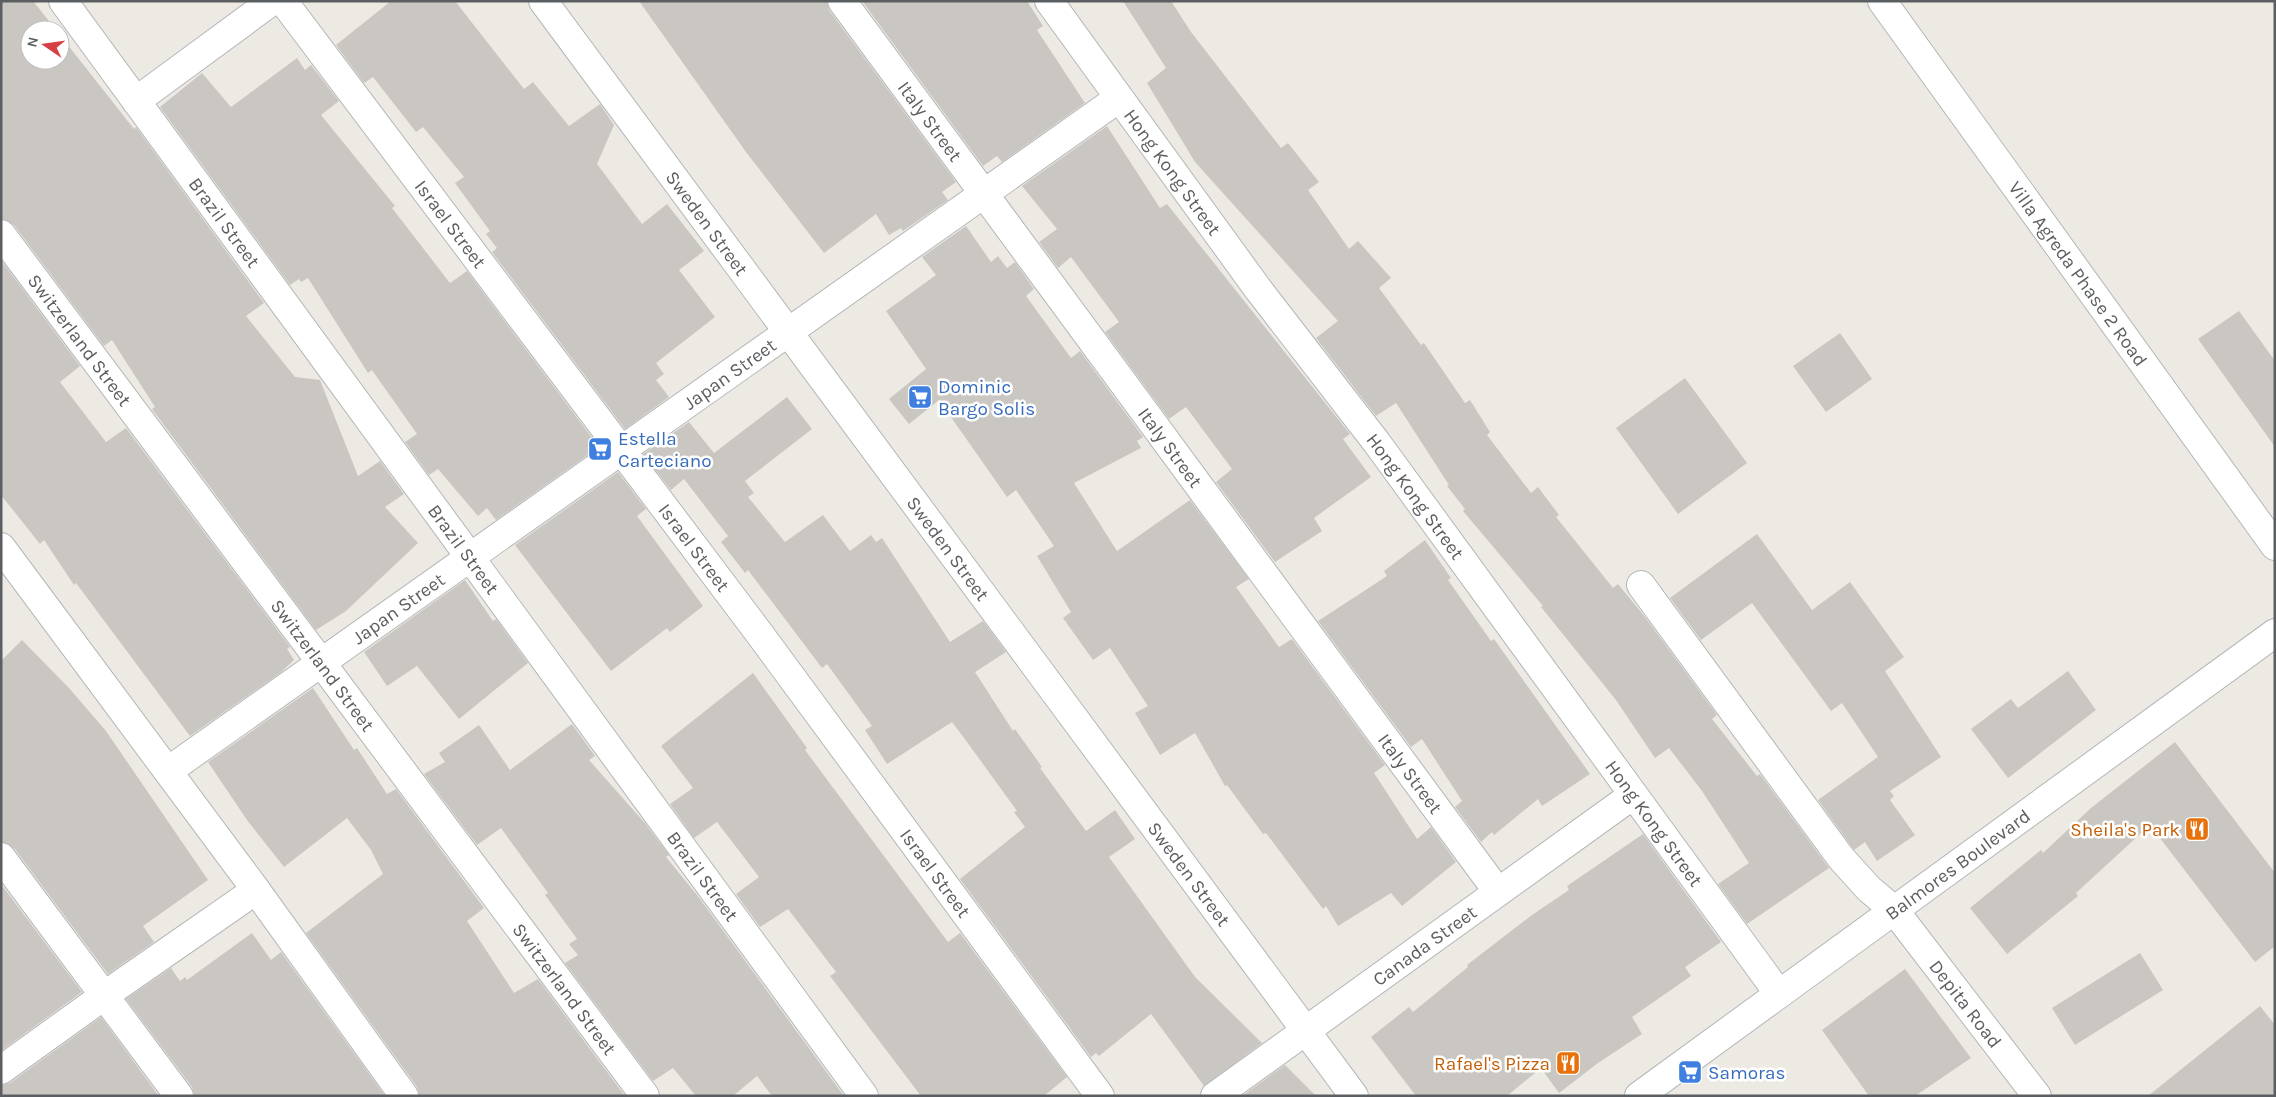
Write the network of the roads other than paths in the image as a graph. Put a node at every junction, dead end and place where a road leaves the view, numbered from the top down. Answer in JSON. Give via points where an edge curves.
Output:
{"nodes":[{"id":1,"x":63,"y":1,"type":"edge"},
{"id":2,"x":272,"y":1,"type":"edge"},
{"id":3,"x":283,"y":1,"type":"edge"},
{"id":4,"x":542,"y":1,"type":"edge"},
{"id":5,"x":842,"y":1,"type":"edge"},
{"id":6,"x":1049,"y":1,"type":"edge"},
{"id":7,"x":1882,"y":1,"type":"edge"},
{"id":8,"x":1119,"y":98,"type":"junction"},
{"id":9,"x":136,"y":101,"type":"junction"},
{"id":10,"x":984,"y":194,"type":"junction"},
{"id":11,"x":1,"y":234,"type":"edge"},
{"id":12,"x":788,"y":332,"type":"junction"},
{"id":13,"x":622,"y":450,"type":"junction"},
{"id":14,"x":2275,"y":546,"type":"edge"},
{"id":15,"x":1,"y":547,"type":"edge"},
{"id":16,"x":470,"y":557,"type":"junction"},
{"id":17,"x":1641,"y":585,"type":"dead end"},
{"id":18,"x":2275,"y":633,"type":"edge"},
{"id":19,"x":321,"y":662,"type":"junction"},
{"id":20,"x":168,"y":771,"type":"junction"},
{"id":21,"x":1633,"y":796,"type":"junction"},
{"id":22,"x":1,"y":857,"type":"edge"},
{"id":23,"x":256,"y":890,"type":"junction"},
{"id":24,"x":1498,"y":892,"type":"junction"},
{"id":25,"x":1894,"y":910,"type":"junction"},
{"id":26,"x":1778,"y":994,"type":"junction"},
{"id":27,"x":105,"y":995,"type":"junction"},
{"id":28,"x":1306,"y":1031,"type":"junction"},
{"id":29,"x":1,"y":1070,"type":"edge"},
{"id":30,"x":179,"y":1096,"type":"edge"},
{"id":31,"x":404,"y":1096,"type":"edge"},
{"id":32,"x":645,"y":1096,"type":"edge"},
{"id":33,"x":864,"y":1096,"type":"edge"},
{"id":34,"x":1100,"y":1096,"type":"edge"},
{"id":35,"x":1215,"y":1096,"type":"edge"},
{"id":36,"x":1354,"y":1096,"type":"edge"},
{"id":37,"x":1639,"y":1096,"type":"edge"},
{"id":38,"x":2037,"y":1096,"type":"edge"}],
"edges":[{"from":1,"to":9,"type":"street","name":"Brazil Street"},
{"from":2,"to":9,"type":"street"},
{"from":3,"to":13,"type":"street","name":"Israel Street"},
{"from":4,"to":12,"type":"street","name":"Sweden Street"},
{"from":5,"to":10,"type":"street","name":"Italy Street"},
{"from":6,"to":8,"type":"street","name":"Hong Kong Street"},
{"from":7,"to":14,"type":"street","name":"Villa Agreda Phase 2 Road"},
{"from":8,"to":10,"type":"street","name":"Japan Street"},
{"from":8,"to":21,"type":"street","name":"Hong Kong Street","via":[[1258,289],[1377,443]]},
{"from":9,"to":16,"type":"street","name":"Brazil Street"},
{"from":10,"to":12,"type":"street","name":"Japan Street"},
{"from":10,"to":24,"type":"street","name":"Italy Street"},
{"from":11,"to":19,"type":"street","name":"Switzerland Street"},
{"from":12,"to":13,"type":"street","name":"Japan Street"},
{"from":12,"to":28,"type":"street","name":"Sweden Street"},
{"from":13,"to":16,"type":"street","name":"Japan Street"},
{"from":13,"to":34,"type":"street","name":"Israel Street"},
{"from":15,"to":20,"type":"street"},
{"from":16,"to":19,"type":"street","name":"Japan Street"},
{"from":16,"to":33,"type":"street","name":"Brazil Street"},
{"from":17,"to":25,"type":"street","name":"Depita Road","via":[[1841,858],[1869,889]]},
{"from":18,"to":25,"type":"street","name":"Balmores Boulevard"},
{"from":19,"to":20,"type":"street","name":"Japan Street"},
{"from":19,"to":32,"type":"street","name":"Switzerland Street"},
{"from":20,"to":23,"type":"street"},
{"from":21,"to":24,"type":"street","name":"Canada Street"},
{"from":21,"to":26,"type":"street","name":"Hong Kong Street"},
{"from":22,"to":27,"type":"street"},
{"from":23,"to":27,"type":"street"},
{"from":23,"to":31,"type":"street"},
{"from":24,"to":28,"type":"street","name":"Canada Street"},
{"from":25,"to":26,"type":"street","name":"Balmores Boulevard"},
{"from":25,"to":38,"type":"street","name":"Depita Road"},
{"from":26,"to":37,"type":"street","name":"Balmores Boulevard"},
{"from":27,"to":29,"type":"street"},
{"from":27,"to":30,"type":"street"},
{"from":28,"to":35,"type":"street","name":"Canada Street"},
{"from":28,"to":36,"type":"street","name":"Sweden Street"}]}
